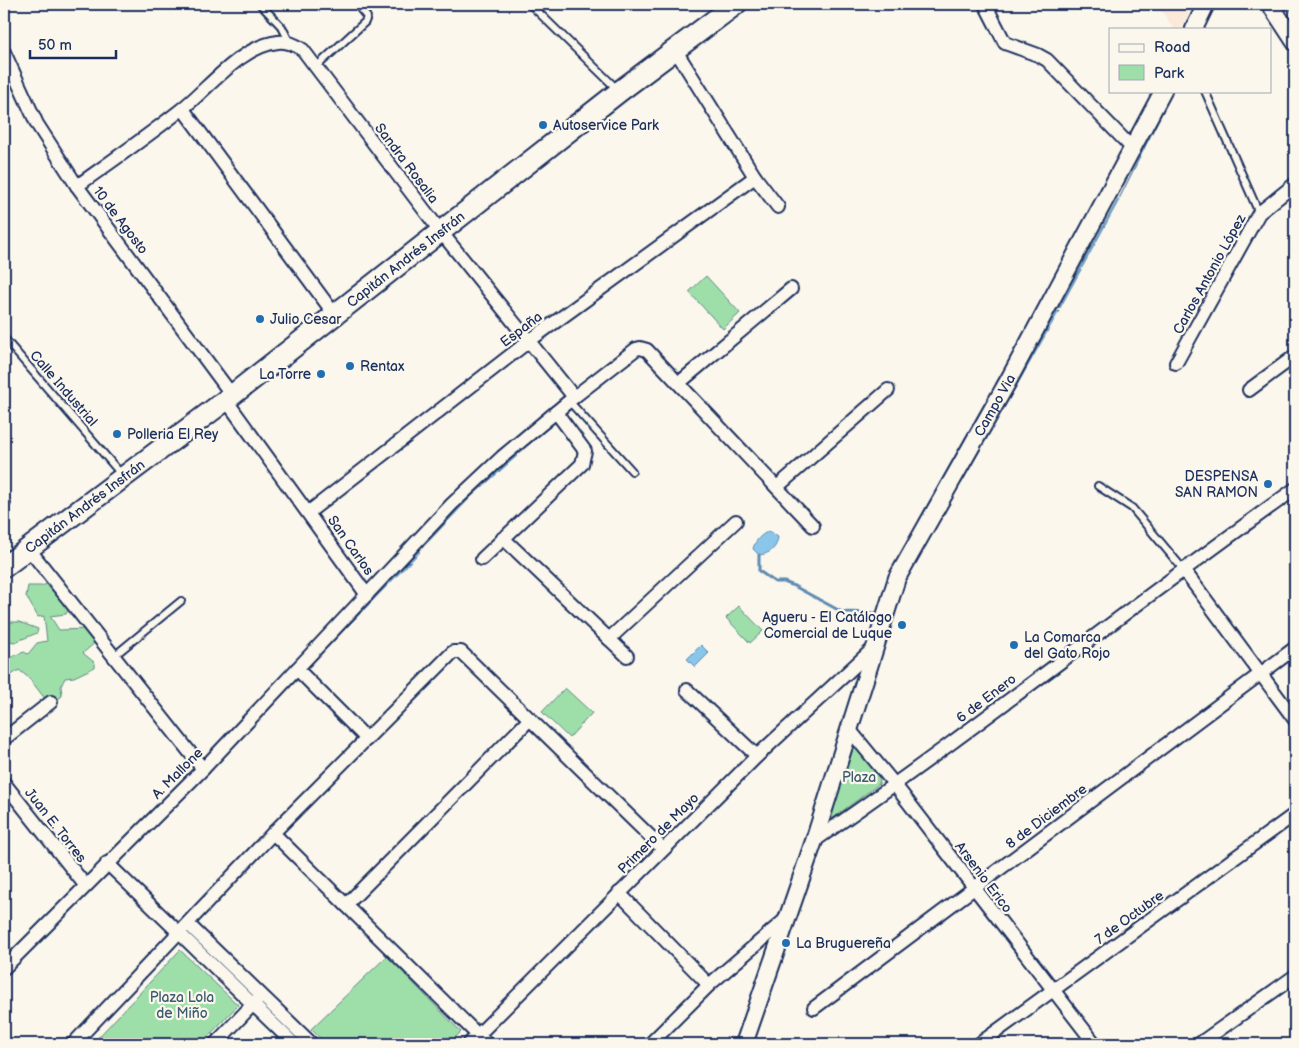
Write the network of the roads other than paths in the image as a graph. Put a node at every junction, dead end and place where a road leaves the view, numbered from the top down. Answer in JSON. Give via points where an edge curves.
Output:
{"nodes":[{"id":1,"x":260,"y":4,"type":"edge"},
{"id":2,"x":356,"y":4,"type":"edge"},
{"id":3,"x":530,"y":4,"type":"edge"},
{"id":4,"x":985,"y":4,"type":"edge"},
{"id":5,"x":1206,"y":4,"type":"edge"},
{"id":6,"x":1270,"y":4,"type":"edge"},
{"id":7,"x":728,"y":6,"type":"edge"},
{"id":8,"x":1194,"y":28,"type":"edge"},
{"id":9,"x":1295,"y":42,"type":"edge"},
{"id":10,"x":290,"y":43,"type":"junction"},
{"id":11,"x":676,"y":50,"type":"junction"},
{"id":12,"x":5,"y":59,"type":"edge"},
{"id":13,"x":316,"y":67,"type":"junction"},
{"id":14,"x":620,"y":91,"type":"junction"},
{"id":15,"x":1163,"y":92,"type":"edge"},
{"id":16,"x":1205,"y":92,"type":"edge"},
{"id":17,"x":182,"y":109,"type":"junction"},
{"id":18,"x":1134,"y":150,"type":"junction"},
{"id":19,"x":755,"y":176,"type":"junction"},
{"id":20,"x":1295,"y":184,"type":"edge"},
{"id":21,"x":77,"y":186,"type":"junction"},
{"id":22,"x":778,"y":207,"type":"dead end"},
{"id":23,"x":1259,"y":213,"type":"junction"},
{"id":24,"x":441,"y":232,"type":"junction"},
{"id":25,"x":791,"y":290,"type":"dead end"},
{"id":26,"x":335,"y":315,"type":"junction"},
{"id":27,"x":4,"y":338,"type":"edge"},
{"id":28,"x":529,"y":341,"type":"junction"},
{"id":29,"x":1295,"y":356,"type":"edge"},
{"id":30,"x":1176,"y":363,"type":"dead end"},
{"id":31,"x":679,"y":384,"type":"junction"},
{"id":32,"x":888,"y":390,"type":"dead end"},
{"id":33,"x":1249,"y":390,"type":"dead end"},
{"id":34,"x":229,"y":397,"type":"junction"},
{"id":35,"x":572,"y":399,"type":"junction"},
{"id":36,"x":556,"y":412,"type":"junction"},
{"id":37,"x":632,"y":471,"type":"dead end"},
{"id":38,"x":124,"y":478,"type":"junction"},
{"id":39,"x":1098,"y":486,"type":"dead end"},
{"id":40,"x":777,"y":487,"type":"junction"},
{"id":41,"x":1295,"y":489,"type":"edge"},
{"id":42,"x":309,"y":512,"type":"junction"},
{"id":43,"x":736,"y":521,"type":"dead end"},
{"id":44,"x":814,"y":526,"type":"dead end"},
{"id":45,"x":503,"y":538,"type":"junction"},
{"id":46,"x":28,"y":548,"type":"junction"},
{"id":47,"x":482,"y":558,"type":"dead end"},
{"id":48,"x":4,"y":567,"type":"edge"},
{"id":49,"x":1183,"y":569,"type":"junction"},
{"id":50,"x":367,"y":594,"type":"junction"},
{"id":51,"x":182,"y":601,"type":"dead end"},
{"id":52,"x":609,"y":639,"type":"junction"},
{"id":53,"x":874,"y":648,"type":"junction"},
{"id":54,"x":1295,"y":648,"type":"edge"},
{"id":55,"x":114,"y":656,"type":"junction"},
{"id":56,"x":627,"y":656,"type":"dead end"},
{"id":57,"x":297,"y":669,"type":"junction"},
{"id":58,"x":1260,"y":673,"type":"junction"},
{"id":59,"x":687,"y":690,"type":"dead end"},
{"id":60,"x":50,"y":702,"type":"dead end"},
{"id":61,"x":530,"y":719,"type":"junction"},
{"id":62,"x":1295,"y":720,"type":"edge"},
{"id":63,"x":849,"y":729,"type":"junction"},
{"id":64,"x":4,"y":739,"type":"edge"},
{"id":65,"x":367,"y":739,"type":"junction"},
{"id":66,"x":757,"y":756,"type":"junction"},
{"id":67,"x":203,"y":769,"type":"junction"},
{"id":68,"x":4,"y":783,"type":"edge"},
{"id":69,"x":895,"y":785,"type":"junction"},
{"id":70,"x":1295,"y":814,"type":"edge"},
{"id":71,"x":273,"y":833,"type":"junction"},
{"id":72,"x":814,"y":841,"type":"junction"},
{"id":73,"x":663,"y":849,"type":"junction"},
{"id":74,"x":107,"y":863,"type":"junction"},
{"id":75,"x":85,"y":885,"type":"junction"},
{"id":76,"x":974,"y":889,"type":"junction"},
{"id":77,"x":619,"y":893,"type":"junction"},
{"id":78,"x":346,"y":905,"type":"junction"},
{"id":79,"x":787,"y":918,"type":"junction"},
{"id":80,"x":184,"y":928,"type":"junction"},
{"id":81,"x":4,"y":968,"type":"edge"},
{"id":82,"x":1295,"y":976,"type":"edge"},
{"id":83,"x":709,"y":985,"type":"junction"},
{"id":84,"x":1053,"y":991,"type":"junction"},
{"id":85,"x":257,"y":1000,"type":"junction"},
{"id":86,"x":814,"y":1008,"type":"dead end"},
{"id":87,"x":478,"y":1041,"type":"edge"},
{"id":88,"x":73,"y":1044,"type":"edge"},
{"id":89,"x":215,"y":1044,"type":"edge"},
{"id":90,"x":294,"y":1044,"type":"edge"},
{"id":91,"x":312,"y":1044,"type":"edge"},
{"id":92,"x":650,"y":1044,"type":"edge"},
{"id":93,"x":744,"y":1044,"type":"edge"},
{"id":94,"x":979,"y":1044,"type":"edge"},
{"id":95,"x":1095,"y":1044,"type":"edge"},
{"id":96,"x":1199,"y":1044,"type":"edge"}],
"edges":[{"from":1,"to":10,"type":"lane","via":[[282,27]]},
{"from":2,"to":13,"type":"lane","via":[[366,17],[365,22]]},
{"from":3,"to":14,"type":"lane"},
{"from":4,"to":18,"type":"street","via":[[1005,43],[1047,60]]},
{"from":5,"to":8,"type":"street"},
{"from":6,"to":9,"type":"street"},
{"from":7,"to":11,"type":"main road","name":"Capitán Andrés Insfrán"},
{"from":10,"to":13,"type":"street","name":"Sandra Rosalia","via":[[303,50]]},
{"from":10,"to":17,"type":"street","via":[[279,42],[242,57]]},
{"from":11,"to":14,"type":"main road","name":"Capitán Andrés Insfrán"},
{"from":11,"to":19,"type":"street"},
{"from":12,"to":21,"type":"street","name":"10 de Agosto","via":[[37,124]]},
{"from":13,"to":24,"type":"street","name":"Sandra Rosalia"},
{"from":14,"to":24,"type":"main road","name":"Capitán Andrés Insfrán"},
{"from":15,"to":18,"type":"street","name":"Campo Via"},
{"from":16,"to":23,"type":"lane"},
{"from":17,"to":21,"type":"street"},
{"from":17,"to":26,"type":"street"},
{"from":18,"to":53,"type":"street","name":"Campo Via","via":[[1008,383],[897,578]]},
{"from":19,"to":22,"type":"street"},
{"from":19,"to":28,"type":"street","name":"España"},
{"from":20,"to":23,"type":"street","name":"Carlos Antonio López"},
{"from":21,"to":34,"type":"street","name":"10 de Agosto"},
{"from":23,"to":30,"type":"street","name":"Carlos Antonio López"},
{"from":24,"to":26,"type":"main road","name":"Capitán Andrés Insfrán"},
{"from":24,"to":28,"type":"street","name":"Sandra Rosalia"},
{"from":25,"to":31,"type":"street"},
{"from":26,"to":34,"type":"main road","name":"Capitán Andrés Insfrán"},
{"from":27,"to":38,"type":"lane","name":"Calle Industrial"},
{"from":28,"to":35,"type":"street","name":"Sandra Rosalia"},
{"from":28,"to":42,"type":"street","name":"España"},
{"from":29,"to":33,"type":"street"},
{"from":31,"to":35,"type":"street","name":"A. Mallone","via":[[647,350],[640,348]]},
{"from":31,"to":40,"type":"street"},
{"from":32,"to":40,"type":"street"},
{"from":34,"to":38,"type":"main road","name":"Capitán Andrés Insfrán"},
{"from":34,"to":42,"type":"street","name":"10 de Agosto"},
{"from":35,"to":36,"type":"street","name":"A. Mallone"},
{"from":35,"to":37,"type":"lane"},
{"from":36,"to":45,"type":"street","via":[[585,451],[584,461]]},
{"from":36,"to":50,"type":"street","name":"A. Mallone","via":[[452,504]]},
{"from":38,"to":46,"type":"main road","name":"Capitán Andrés Insfrán"},
{"from":39,"to":49,"type":"lane","via":[[1132,508]]},
{"from":40,"to":44,"type":"street"},
{"from":41,"to":49,"type":"street","name":"6 de Enero"},
{"from":42,"to":50,"type":"street","name":"San Carlos"},
{"from":43,"to":52,"type":"street"},
{"from":45,"to":47,"type":"street"},
{"from":45,"to":52,"type":"street"},
{"from":46,"to":48,"type":"main road","name":"Capitán Andrés Insfrán"},
{"from":46,"to":55,"type":"street"},
{"from":49,"to":58,"type":"street"},
{"from":49,"to":69,"type":"street","name":"6 de Enero"},
{"from":50,"to":57,"type":"street","name":"A. Mallone"},
{"from":51,"to":55,"type":"lane"},
{"from":52,"to":56,"type":"street"},
{"from":53,"to":63,"type":"street","name":"Campo Via"},
{"from":53,"to":66,"type":"street","name":"Primero de Mayo"},
{"from":54,"to":58,"type":"street","name":"8 de Diciembre"},
{"from":55,"to":67,"type":"street"},
{"from":57,"to":65,"type":"street"},
{"from":57,"to":67,"type":"street","name":"A. Mallone"},
{"from":58,"to":62,"type":"street"},
{"from":58,"to":76,"type":"street","name":"8 de Diciembre"},
{"from":59,"to":66,"type":"street"},
{"from":60,"to":64,"type":"street"},
{"from":61,"to":65,"type":"street","via":[[461,652],[456,651]]},
{"from":61,"to":73,"type":"street"},
{"from":61,"to":78,"type":"street"},
{"from":63,"to":69,"type":"street","name":"Arsenio Erico"},
{"from":63,"to":72,"type":"street","name":"Campo Via"},
{"from":65,"to":71,"type":"street"},
{"from":66,"to":73,"type":"street","name":"Primero de Mayo"},
{"from":67,"to":74,"type":"street","name":"A. Mallone"},
{"from":68,"to":75,"type":"street","name":"Juan E. Torres"},
{"from":69,"to":72,"type":"street","name":"6 de Enero"},
{"from":69,"to":76,"type":"street","name":"Arsenio Erico"},
{"from":70,"to":84,"type":"street","name":"7 de Octubre"},
{"from":71,"to":78,"type":"street"},
{"from":71,"to":80,"type":"street"},
{"from":72,"to":79,"type":"street","name":"Campo Via"},
{"from":73,"to":77,"type":"street","name":"Primero de Mayo"},
{"from":74,"to":75,"type":"street","name":"A. Mallone"},
{"from":74,"to":80,"type":"street"},
{"from":75,"to":81,"type":"street","name":"A. Mallone"},
{"from":76,"to":84,"type":"street","name":"Arsenio Erico"},
{"from":76,"to":86,"type":"street","name":"8 de Diciembre"},
{"from":77,"to":83,"type":"street"},
{"from":77,"to":87,"type":"street","name":"Primero de Mayo"},
{"from":78,"to":87,"type":"street"},
{"from":79,"to":83,"type":"street"},
{"from":79,"to":93,"type":"street","name":"Campo Via"},
{"from":80,"to":85,"type":"street"},
{"from":80,"to":88,"type":"street"},
{"from":82,"to":96,"type":"street"},
{"from":83,"to":92,"type":"street"},
{"from":84,"to":94,"type":"street","name":"7 de Octubre"},
{"from":84,"to":95,"type":"street","name":"Arsenio Erico"},
{"from":85,"to":89,"type":"street"},
{"from":85,"to":90,"type":"street"},
{"from":85,"to":91,"type":"street"}]}
